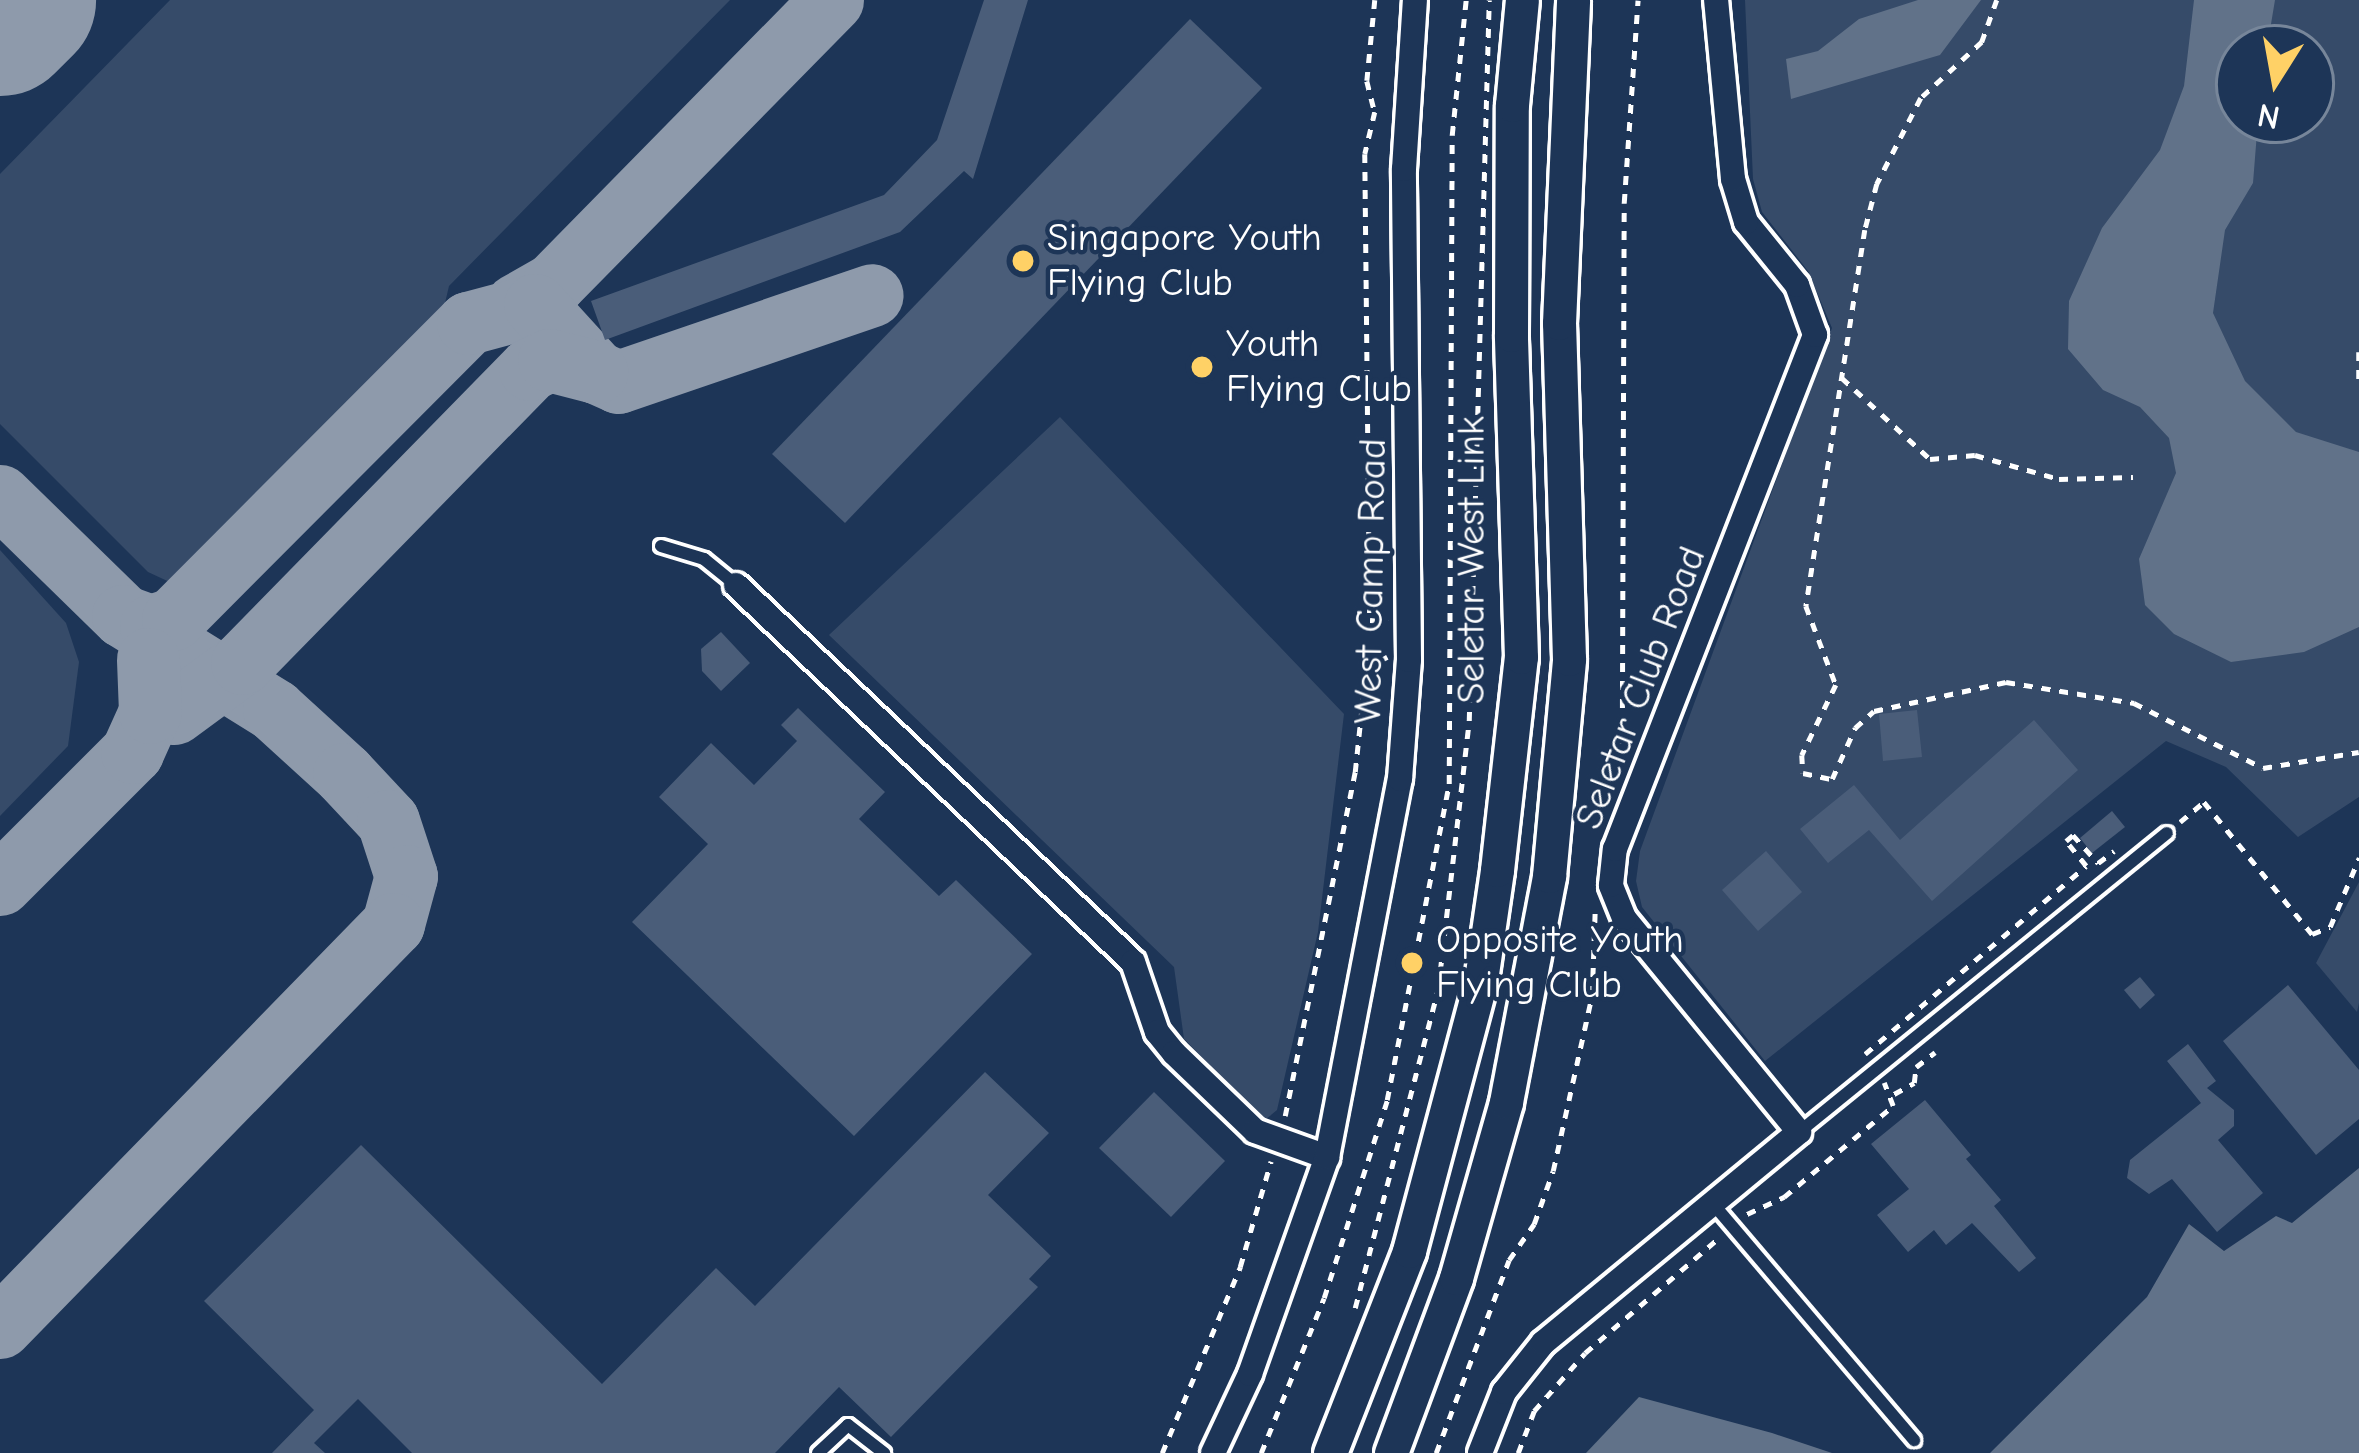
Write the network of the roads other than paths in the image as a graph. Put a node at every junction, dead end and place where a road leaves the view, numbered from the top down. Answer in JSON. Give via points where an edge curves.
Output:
{"nodes":[{"id":1,"x":1415,"y":0,"type":"edge"},
{"id":2,"x":1522,"y":0,"type":"edge"},
{"id":3,"x":1574,"y":0,"type":"edge"},
{"id":4,"x":1716,"y":0,"type":"edge"},
{"id":5,"x":1558,"y":323,"type":"junction"},
{"id":6,"x":1516,"y":485,"type":"junction"},
{"id":7,"x":661,"y":546,"type":"dead end"},
{"id":8,"x":736,"y":585,"type":"joint"},
{"id":9,"x":2167,"y":833,"type":"road end"},
{"id":10,"x":1799,"y":1132,"type":"junction"},
{"id":11,"x":1327,"y":1157,"type":"junction"},
{"id":12,"x":1714,"y":1205,"type":"junction"},
{"id":13,"x":1914,"y":1440,"type":"dead end"},
{"id":14,"x":818,"y":1453,"type":"edge"},
{"id":15,"x":884,"y":1453,"type":"edge"},
{"id":16,"x":1213,"y":1453,"type":"edge"},
{"id":17,"x":1330,"y":1453,"type":"edge"},
{"id":18,"x":1391,"y":1453,"type":"edge"},
{"id":19,"x":1480,"y":1453,"type":"edge"}],
"edges":[{"from":1,"to":11,"type":"street","name":"West Camp Road","via":[[1404,169],[1404,738],[1357,1033]]},
{"from":2,"to":6,"type":"main road","name":"Seletar West Link","via":[[1512,105]]},
{"from":3,"to":5,"type":"main road"},
{"from":4,"to":10,"type":"street","name":"Seletar Club Road","via":[[1733,179],[1746,222],[1797,285],[1815,335],[1616,849],[1611,885],[1624,918]]},
{"from":5,"to":6,"type":"main road","via":[[1542,400],[1542,476]]},
{"from":5,"to":18,"type":"main road","via":[[1569,659],[1549,877],[1500,1124],[1456,1278]]},
{"from":6,"to":17,"type":"main road","name":"Seletar West Link","via":[[1521,657],[1481,980],[1409,1251]]},
{"from":7,"to":8,"type":"lane","via":[[704,560]]},
{"from":8,"to":11,"type":"street","via":[[1133,962],[1157,1032],[1255,1131]]},
{"from":9,"to":10,"type":"lane"},
{"from":10,"to":12,"type":"street"},
{"from":11,"to":16,"type":"street","name":"West Camp Road","via":[[1258,1354]]},
{"from":12,"to":13,"type":"lane"},
{"from":12,"to":19,"type":"street","via":[[1543,1343],[1504,1392]]},
{"from":14,"to":15,"type":"lane","via":[[848,1425]]}]}
